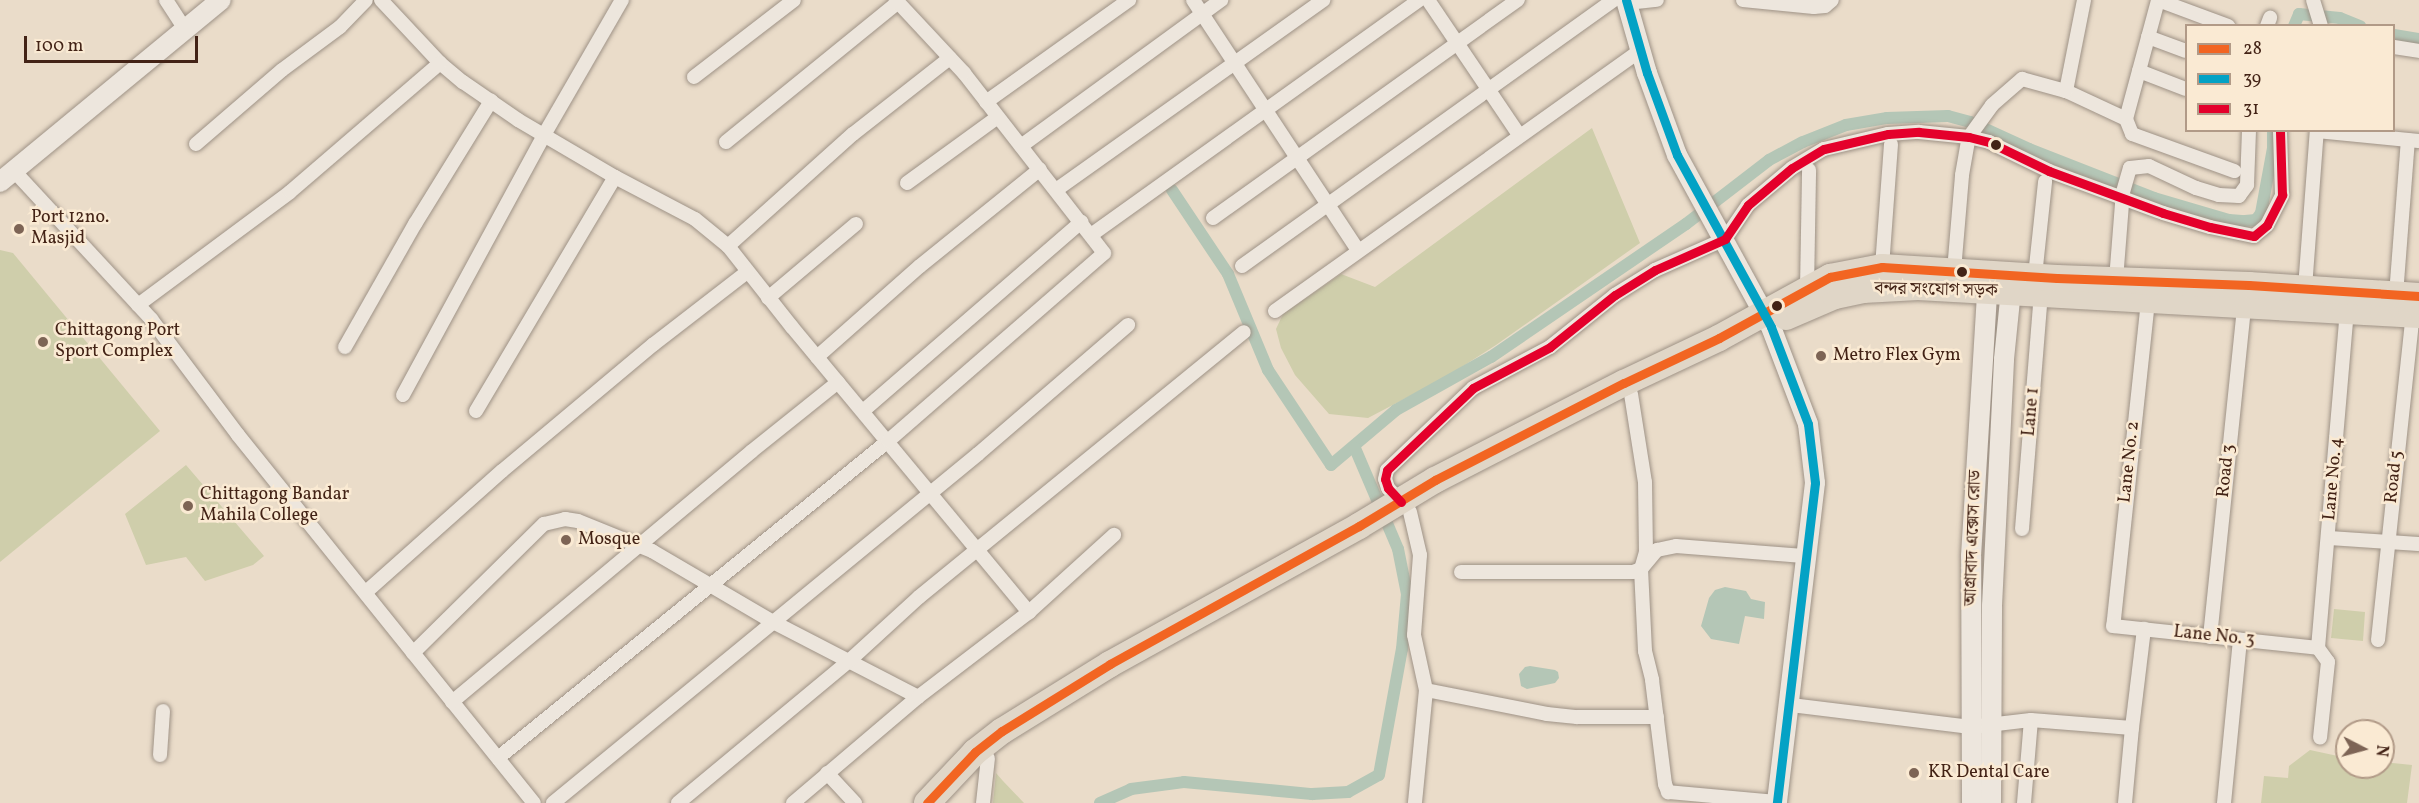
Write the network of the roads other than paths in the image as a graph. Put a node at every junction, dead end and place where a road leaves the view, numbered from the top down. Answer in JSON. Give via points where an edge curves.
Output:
{"nodes":[{"id":1,"x":166,"y":0,"type":"edge"},
{"id":2,"x":221,"y":0,"type":"edge"},
{"id":3,"x":366,"y":0,"type":"edge"},
{"id":4,"x":381,"y":0,"type":"edge"},
{"id":5,"x":621,"y":0,"type":"edge"},
{"id":6,"x":794,"y":0,"type":"edge"},
{"id":7,"x":1129,"y":0,"type":"edge"},
{"id":8,"x":1193,"y":0,"type":"edge"},
{"id":9,"x":1221,"y":0,"type":"edge"},
{"id":10,"x":1323,"y":0,"type":"edge"},
{"id":11,"x":1419,"y":0,"type":"edge"},
{"id":12,"x":1428,"y":0,"type":"edge"},
{"id":13,"x":1518,"y":0,"type":"edge"},
{"id":14,"x":1657,"y":0,"type":"edge"},
{"id":15,"x":1743,"y":0,"type":"edge"},
{"id":16,"x":1832,"y":0,"type":"edge"},
{"id":17,"x":2084,"y":0,"type":"edge"},
{"id":18,"x":2158,"y":0,"type":"edge"},
{"id":19,"x":2313,"y":0,"type":"edge"},
{"id":20,"x":897,"y":1,"type":"edge"},
{"id":21,"x":1622,"y":1,"type":"edge"},
{"id":22,"x":1202,"y":14,"type":"junction"},
{"id":23,"x":2223,"y":24,"type":"edge"},
{"id":24,"x":2320,"y":24,"type":"edge"},
{"id":25,"x":185,"y":29,"type":"junction"},
{"id":26,"x":2148,"y":37,"type":"junction"},
{"id":27,"x":1458,"y":43,"type":"junction"},
{"id":28,"x":2395,"y":46,"type":"edge"},
{"id":29,"x":1641,"y":50,"type":"junction"},
{"id":30,"x":2185,"y":50,"type":"edge"},
{"id":31,"x":2419,"y":51,"type":"edge"},
{"id":32,"x":950,"y":58,"type":"junction"},
{"id":33,"x":440,"y":63,"type":"junction"},
{"id":34,"x":1235,"y":63,"type":"junction"},
{"id":35,"x":2139,"y":71,"type":"junction"},
{"id":36,"x":694,"y":78,"type":"dead end"},
{"id":37,"x":2185,"y":88,"type":"edge"},
{"id":38,"x":1488,"y":89,"type":"junction"},
{"id":39,"x":2066,"y":91,"type":"junction"},
{"id":40,"x":490,"y":101,"type":"junction"},
{"id":41,"x":986,"y":102,"type":"junction"},
{"id":42,"x":1265,"y":109,"type":"junction"},
{"id":43,"x":998,"y":117,"type":"junction"},
{"id":44,"x":2126,"y":119,"type":"junction"},
{"id":45,"x":2249,"y":132,"type":"edge"},
{"id":46,"x":2280,"y":132,"type":"edge"},
{"id":47,"x":2317,"y":132,"type":"edge"},
{"id":48,"x":2328,"y":132,"type":"edge"},
{"id":49,"x":544,"y":135,"type":"junction"},
{"id":50,"x":1519,"y":135,"type":"junction"},
{"id":51,"x":1969,"y":137,"type":"junction"},
{"id":52,"x":2414,"y":140,"type":"edge"},
{"id":53,"x":726,"y":142,"type":"dead end"},
{"id":54,"x":196,"y":144,"type":"dead end"},
{"id":55,"x":1891,"y":144,"type":"dead end"},
{"id":56,"x":1021,"y":146,"type":"junction"},
{"id":57,"x":1297,"y":158,"type":"junction"},
{"id":58,"x":1040,"y":169,"type":"junction"},
{"id":59,"x":1809,"y":170,"type":"dead end"},
{"id":60,"x":2234,"y":171,"type":"dead end"},
{"id":61,"x":7,"y":176,"type":"edge"},
{"id":62,"x":615,"y":177,"type":"junction"},
{"id":63,"x":2045,"y":182,"type":"dead end"},
{"id":64,"x":907,"y":183,"type":"dead end"},
{"id":65,"x":1056,"y":190,"type":"junction"},
{"id":66,"x":1327,"y":203,"type":"junction"},
{"id":67,"x":1213,"y":218,"type":"dead end"},
{"id":68,"x":1081,"y":222,"type":"junction"},
{"id":69,"x":856,"y":224,"type":"dead end"},
{"id":70,"x":1090,"y":235,"type":"junction"},
{"id":71,"x":1725,"y":239,"type":"junction"},
{"id":72,"x":728,"y":246,"type":"junction"},
{"id":73,"x":1358,"y":250,"type":"junction"},
{"id":74,"x":1242,"y":266,"type":"dead end"},
{"id":75,"x":1882,"y":267,"type":"junction"},
{"id":76,"x":1954,"y":271,"type":"junction"},
{"id":77,"x":747,"y":272,"type":"junction"},
{"id":78,"x":2116,"y":280,"type":"junction"},
{"id":79,"x":2013,"y":284,"type":"junction"},
{"id":80,"x":2305,"y":288,"type":"junction"},
{"id":81,"x":1807,"y":289,"type":"junction"},
{"id":82,"x":768,"y":298,"type":"junction"},
{"id":83,"x":2148,"y":301,"type":"junction"},
{"id":84,"x":138,"y":305,"type":"junction"},
{"id":85,"x":2412,"y":305,"type":"edge"},
{"id":86,"x":2244,"y":306,"type":"junction"},
{"id":87,"x":2347,"y":310,"type":"junction"},
{"id":88,"x":1275,"y":311,"type":"dead end"},
{"id":89,"x":1767,"y":320,"type":"junction"},
{"id":90,"x":1128,"y":325,"type":"dead end"},
{"id":91,"x":1244,"y":332,"type":"dead end"},
{"id":92,"x":345,"y":347,"type":"dead end"},
{"id":93,"x":817,"y":357,"type":"junction"},
{"id":94,"x":838,"y":382,"type":"junction"},
{"id":95,"x":1631,"y":394,"type":"junction"},
{"id":96,"x":403,"y":395,"type":"dead end"},
{"id":97,"x":476,"y":411,"type":"dead end"},
{"id":98,"x":863,"y":411,"type":"junction"},
{"id":99,"x":888,"y":441,"type":"junction"},
{"id":100,"x":931,"y":493,"type":"junction"},
{"id":101,"x":1403,"y":508,"type":"junction"},
{"id":102,"x":2022,"y":529,"type":"dead end"},
{"id":103,"x":1362,"y":532,"type":"junction"},
{"id":104,"x":1114,"y":536,"type":"dead end"},
{"id":105,"x":2329,"y":538,"type":"junction"},
{"id":106,"x":2388,"y":542,"type":"junction"},
{"id":107,"x":2419,"y":544,"type":"edge"},
{"id":108,"x":640,"y":546,"type":"junction"},
{"id":109,"x":978,"y":551,"type":"junction"},
{"id":110,"x":1804,"y":556,"type":"junction"},
{"id":111,"x":1641,"y":569,"type":"junction"},
{"id":112,"x":1461,"y":572,"type":"dead end"},
{"id":113,"x":710,"y":584,"type":"junction"},
{"id":114,"x":366,"y":592,"type":"junction"},
{"id":115,"x":1029,"y":612,"type":"junction"},
{"id":116,"x":772,"y":622,"type":"junction"},
{"id":117,"x":2112,"y":623,"type":"joint"},
{"id":118,"x":2144,"y":629,"type":"junction"},
{"id":119,"x":2210,"y":637,"type":"junction"},
{"id":120,"x":2240,"y":640,"type":"junction"},
{"id":121,"x":2378,"y":640,"type":"dead end"},
{"id":122,"x":2318,"y":648,"type":"junction"},
{"id":123,"x":413,"y":653,"type":"junction"},
{"id":124,"x":849,"y":661,"type":"junction"},
{"id":125,"x":1426,"y":690,"type":"junction"},
{"id":126,"x":918,"y":697,"type":"junction"},
{"id":127,"x":452,"y":702,"type":"junction"},
{"id":128,"x":1791,"y":705,"type":"junction"},
{"id":129,"x":163,"y":711,"type":"dead end"},
{"id":130,"x":1657,"y":717,"type":"junction"},
{"id":131,"x":2031,"y":720,"type":"junction"},
{"id":132,"x":1992,"y":725,"type":"junction"},
{"id":133,"x":1971,"y":727,"type":"junction"},
{"id":134,"x":2132,"y":728,"type":"junction"},
{"id":135,"x":2320,"y":738,"type":"dead end"},
{"id":136,"x":160,"y":755,"type":"dead end"},
{"id":137,"x":498,"y":758,"type":"junction"},
{"id":138,"x":988,"y":758,"type":"junction"},
{"id":139,"x":827,"y":773,"type":"junction"},
{"id":140,"x":1682,"y":798,"type":"edge"},
{"id":141,"x":1709,"y":799,"type":"edge"},
{"id":142,"x":1412,"y":800,"type":"edge"},
{"id":143,"x":1777,"y":802,"type":"edge"},
{"id":144,"x":534,"y":803,"type":"edge"},
{"id":145,"x":553,"y":803,"type":"edge"},
{"id":146,"x":678,"y":803,"type":"edge"},
{"id":147,"x":793,"y":803,"type":"edge"},
{"id":148,"x":855,"y":803,"type":"edge"},
{"id":149,"x":927,"y":803,"type":"edge"},
{"id":150,"x":944,"y":803,"type":"edge"},
{"id":151,"x":983,"y":803,"type":"edge"},
{"id":152,"x":1972,"y":803,"type":"edge"},
{"id":153,"x":1991,"y":803,"type":"edge"},
{"id":154,"x":2025,"y":803,"type":"edge"},
{"id":155,"x":2125,"y":803,"type":"edge"},
{"id":156,"x":2224,"y":803,"type":"edge"}],
"edges":[{"from":1,"to":25,"type":"street"},
{"from":2,"to":25,"type":"street"},
{"from":3,"to":54,"type":"street","via":[[340,27],[282,70]]},
{"from":4,"to":33,"type":"street"},
{"from":5,"to":49,"type":"street"},
{"from":6,"to":36,"type":"street"},
{"from":7,"to":41,"type":"street"},
{"from":8,"to":22,"type":"street"},
{"from":9,"to":22,"type":"street"},
{"from":10,"to":34,"type":"street"},
{"from":11,"to":42,"type":"street"},
{"from":12,"to":27,"type":"street"},
{"from":13,"to":27,"type":"street"},
{"from":14,"to":21,"type":"street"},
{"from":15,"to":16,"type":"street","via":[[1814,7],[1826,6]]},
{"from":17,"to":39,"type":"street"},
{"from":18,"to":23,"type":"street"},
{"from":18,"to":26,"type":"street"},
{"from":19,"to":24,"type":"street"},
{"from":20,"to":32,"type":"street"},
{"from":20,"to":53,"type":"street"},
{"from":21,"to":29,"type":"street"},
{"from":21,"to":38,"type":"street"},
{"from":22,"to":34,"type":"street"},
{"from":22,"to":56,"type":"street"},
{"from":25,"to":61,"type":"street"},
{"from":26,"to":30,"type":"street"},
{"from":26,"to":35,"type":"street"},
{"from":27,"to":38,"type":"street"},
{"from":27,"to":57,"type":"street"},
{"from":28,"to":31,"type":"street"},
{"from":29,"to":50,"type":"street"},
{"from":29,"to":71,"type":"street","via":[[1674,146]]},
{"from":32,"to":41,"type":"street"},
{"from":32,"to":72,"type":"street","via":[[853,134]]},
{"from":33,"to":40,"type":"street"},
{"from":33,"to":84,"type":"street","via":[[290,192]]},
{"from":34,"to":42,"type":"street"},
{"from":34,"to":65,"type":"street"},
{"from":35,"to":37,"type":"street"},
{"from":35,"to":44,"type":"street"},
{"from":38,"to":50,"type":"street"},
{"from":38,"to":66,"type":"street"},
{"from":39,"to":44,"type":"street"},
{"from":39,"to":51,"type":"street","via":[[2022,79],[1992,105]]},
{"from":40,"to":49,"type":"street"},
{"from":40,"to":92,"type":"street","via":[[414,224]]},
{"from":41,"to":43,"type":"street"},
{"from":42,"to":57,"type":"street"},
{"from":42,"to":70,"type":"street"},
{"from":43,"to":56,"type":"street"},
{"from":43,"to":64,"type":"street"},
{"from":44,"to":60,"type":"street","via":[[2132,134]]},
{"from":45,"to":78,"type":"street","via":[[2247,185],[2239,196],[2196,188],[2148,166],[2130,168],[2123,192]]},
{"from":46,"to":51,"type":"street","via":[[2282,195],[2267,225],[2254,236],[2163,213]]},
{"from":47,"to":80,"type":"street"},
{"from":48,"to":52,"type":"street"},
{"from":49,"to":62,"type":"street"},
{"from":49,"to":96,"type":"street"},
{"from":50,"to":73,"type":"street"},
{"from":51,"to":71,"type":"street","via":[[1919,132],[1888,134],[1824,148],[1792,168],[1748,205]]},
{"from":51,"to":76,"type":"street"},
{"from":52,"to":85,"type":"street","name":"Road 5"},
{"from":55,"to":75,"type":"street"},
{"from":56,"to":58,"type":"street"},
{"from":57,"to":66,"type":"street"},
{"from":57,"to":67,"type":"street"},
{"from":58,"to":65,"type":"street"},
{"from":58,"to":93,"type":"street","via":[[920,266]]},
{"from":59,"to":81,"type":"street"},
{"from":61,"to":84,"type":"street"},
{"from":62,"to":72,"type":"street","via":[[695,219]]},
{"from":62,"to":97,"type":"street"},
{"from":63,"to":79,"type":"street","name":"Lane 1"},
{"from":65,"to":68,"type":"street"},
{"from":66,"to":73,"type":"street"},
{"from":66,"to":74,"type":"street"},
{"from":68,"to":70,"type":"street"},
{"from":68,"to":98,"type":"street"},
{"from":69,"to":82,"type":"street"},
{"from":70,"to":99,"type":"street","via":[[1104,253]]},
{"from":71,"to":89,"type":"street"},
{"from":71,"to":101,"type":"street","via":[[1641,278],[1550,347],[1473,388],[1387,470],[1388,488]]},
{"from":72,"to":77,"type":"street"},
{"from":73,"to":88,"type":"street"},
{"from":75,"to":76,"type":"highway","name":"বন্দর সংযোগ সড়ক"},
{"from":75,"to":81,"type":"highway","name":"বন্দর সংযোগ সড়ক","via":[[1830,277]]},
{"from":76,"to":79,"type":"highway","name":"বন্দর সংযোগ সড়ক"},
{"from":77,"to":82,"type":"street"},
{"from":77,"to":114,"type":"street","via":[[502,471]]},
{"from":78,"to":79,"type":"highway","name":"বন্দর সংযোগ সড়ক"},
{"from":78,"to":80,"type":"highway","name":"বন্দর সংযোগ সড়ক"},
{"from":79,"to":83,"type":"highway","name":"বন্দর সংযোগ সড়ক"},
{"from":79,"to":89,"type":"highway","name":"বন্দর সংযোগ সড়ক","via":[[1863,290]]},
{"from":79,"to":102,"type":"street","name":"Lane 1"},
{"from":79,"to":132,"type":"street","via":[[2004,359],[1995,529]]},
{"from":79,"to":133,"type":"street","name":"আগ্রাবাদ এক্সেস রোড","via":[[1971,556]]},
{"from":80,"to":85,"type":"highway","name":"বন্দর সংযোগ সড়ক"},
{"from":81,"to":89,"type":"highway","name":"বন্দর সংযোগ সড়ক"},
{"from":82,"to":93,"type":"street"},
{"from":83,"to":86,"type":"highway","name":"বন্দর সংযোগ সড়ক"},
{"from":83,"to":117,"type":"street","name":"Lane No. 2"},
{"from":84,"to":114,"type":"street"},
{"from":85,"to":87,"type":"highway","name":"বন্দর সংযোগ সড়ক"},
{"from":85,"to":106,"type":"street","name":"Road 5"},
{"from":86,"to":87,"type":"highway","name":"বন্দর সংযোগ সড়ক"},
{"from":86,"to":119,"type":"street","name":"Road 3"},
{"from":87,"to":105,"type":"street","name":"Lane No. 4"},
{"from":89,"to":95,"type":"highway","name":"বন্দর সংযোগ সড়ক"},
{"from":89,"to":101,"type":"highway","name":"বন্দর সংযোগ সড়ক","via":[[1487,452]]},
{"from":89,"to":110,"type":"street","via":[[1808,424],[1814,457],[1812,511]]},
{"from":90,"to":100,"type":"street"},
{"from":91,"to":109,"type":"street"},
{"from":93,"to":94,"type":"street"},
{"from":94,"to":98,"type":"street"},
{"from":94,"to":108,"type":"street"},
{"from":95,"to":101,"type":"highway","name":"বন্দর সংযোগ সড়ক"},
{"from":95,"to":111,"type":"street","via":[[1645,482],[1646,552]]},
{"from":98,"to":99,"type":"street"},
{"from":99,"to":100,"type":"street"},
{"from":99,"to":113,"type":"street"},
{"from":100,"to":109,"type":"street"},
{"from":100,"to":116,"type":"street"},
{"from":101,"to":103,"type":"highway","name":"বন্দর সংযোগ সড়ক"},
{"from":101,"to":125,"type":"street","via":[[1420,555],[1414,635]]},
{"from":103,"to":138,"type":"highway","name":"বন্দর সংযোগ সড়ক","via":[[1107,680],[1009,740]]},
{"from":103,"to":149,"type":"highway","name":"বন্দর সংযোগ সড়ক","via":[[1110,664],[1031,711],[975,752]]},
{"from":104,"to":115,"type":"street"},
{"from":105,"to":106,"type":"street"},
{"from":105,"to":122,"type":"street","name":"Lane No. 4"},
{"from":106,"to":107,"type":"street"},
{"from":106,"to":121,"type":"street","name":"Road 5"},
{"from":108,"to":113,"type":"street"},
{"from":108,"to":123,"type":"street","via":[[578,520],[544,524]]},
{"from":108,"to":127,"type":"street"},
{"from":109,"to":115,"type":"street"},
{"from":109,"to":124,"type":"street"},
{"from":110,"to":111,"type":"street","via":[[1676,546],[1657,550]]},
{"from":110,"to":128,"type":"street"},
{"from":111,"to":112,"type":"street"},
{"from":111,"to":130,"type":"street","via":[[1645,651]]},
{"from":113,"to":116,"type":"street"},
{"from":113,"to":137,"type":"street"},
{"from":114,"to":123,"type":"street"},
{"from":115,"to":126,"type":"street"},
{"from":116,"to":124,"type":"street"},
{"from":116,"to":145,"type":"street"},
{"from":117,"to":118,"type":"street","name":"Lane No. 3","via":[[2115,627]]},
{"from":118,"to":119,"type":"street","name":"Lane No. 3"},
{"from":118,"to":134,"type":"street"},
{"from":119,"to":120,"type":"street","name":"Lane No. 3"},
{"from":120,"to":122,"type":"street","name":"Lane No. 3"},
{"from":120,"to":156,"type":"street"},
{"from":122,"to":135,"type":"street","via":[[2328,662]]},
{"from":123,"to":127,"type":"street"},
{"from":124,"to":126,"type":"street"},
{"from":124,"to":146,"type":"street"},
{"from":125,"to":130,"type":"street","via":[[1547,714]]},
{"from":125,"to":142,"type":"street"},
{"from":126,"to":139,"type":"street"},
{"from":127,"to":137,"type":"street"},
{"from":128,"to":133,"type":"street"},
{"from":128,"to":143,"type":"street"},
{"from":129,"to":136,"type":"street"},
{"from":130,"to":140,"type":"street","via":[[1665,784],[1668,792]]},
{"from":131,"to":132,"type":"street"},
{"from":131,"to":134,"type":"street"},
{"from":131,"to":154,"type":"street"},
{"from":132,"to":133,"type":"street"},
{"from":132,"to":153,"type":"street"},
{"from":133,"to":152,"type":"street","name":"আগ্রাবাদ এক্সেস রোড"},
{"from":134,"to":155,"type":"street"},
{"from":137,"to":144,"type":"street"},
{"from":138,"to":150,"type":"highway","name":"বন্দর সংযোগ সড়ক"},
{"from":138,"to":151,"type":"street"},
{"from":139,"to":147,"type":"street"},
{"from":139,"to":148,"type":"street"},
{"from":140,"to":141,"type":"street"},
{"from":141,"to":143,"type":"street"}]}
